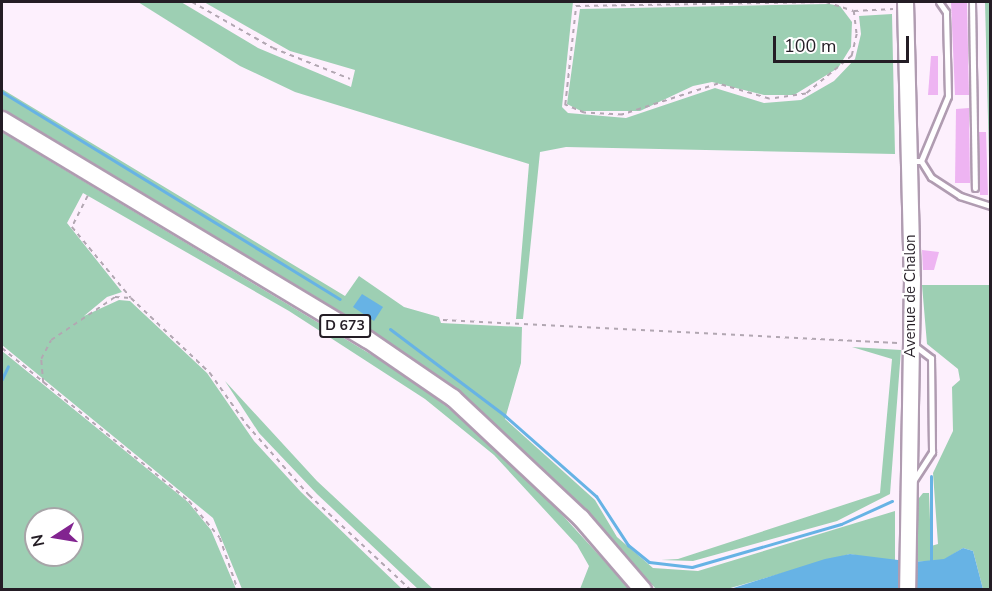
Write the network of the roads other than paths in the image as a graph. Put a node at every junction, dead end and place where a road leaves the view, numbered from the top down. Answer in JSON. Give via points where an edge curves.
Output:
{"nodes":[{"id":1,"x":939,"y":2,"type":"edge"},
{"id":2,"x":972,"y":2,"type":"edge"},
{"id":3,"x":905,"y":5,"type":"edge"},
{"id":4,"x":2,"y":120,"type":"edge"},
{"id":5,"x":915,"y":161,"type":"junction"},
{"id":6,"x":975,"y":188,"type":"dead end"},
{"id":7,"x":990,"y":206,"type":"edge"},
{"id":8,"x":911,"y":344,"type":"junction"},
{"id":9,"x":905,"y":495,"type":"junction"},
{"id":10,"x":643,"y":590,"type":"edge"},
{"id":11,"x":907,"y":590,"type":"edge"}],
"edges":[{"from":1,"to":5,"type":"lane","via":[[946,12],[948,96]]},
{"from":2,"to":6,"type":"lane"},
{"from":3,"to":5,"type":"main road","name":"Avenue de Chalon"},
{"from":4,"to":10,"type":"main road","number":"D 673","via":[[368,339],[453,398],[581,518]]},
{"from":5,"to":7,"type":"lane","via":[[960,196]]},
{"from":5,"to":8,"type":"main road","name":"Avenue de Chalon"},
{"from":8,"to":9,"type":"main road","name":"Avenue de Chalon"},
{"from":8,"to":9,"type":"lane","via":[[931,358],[932,452]]},
{"from":9,"to":11,"type":"main road","name":"Avenue de Chalon"}]}
